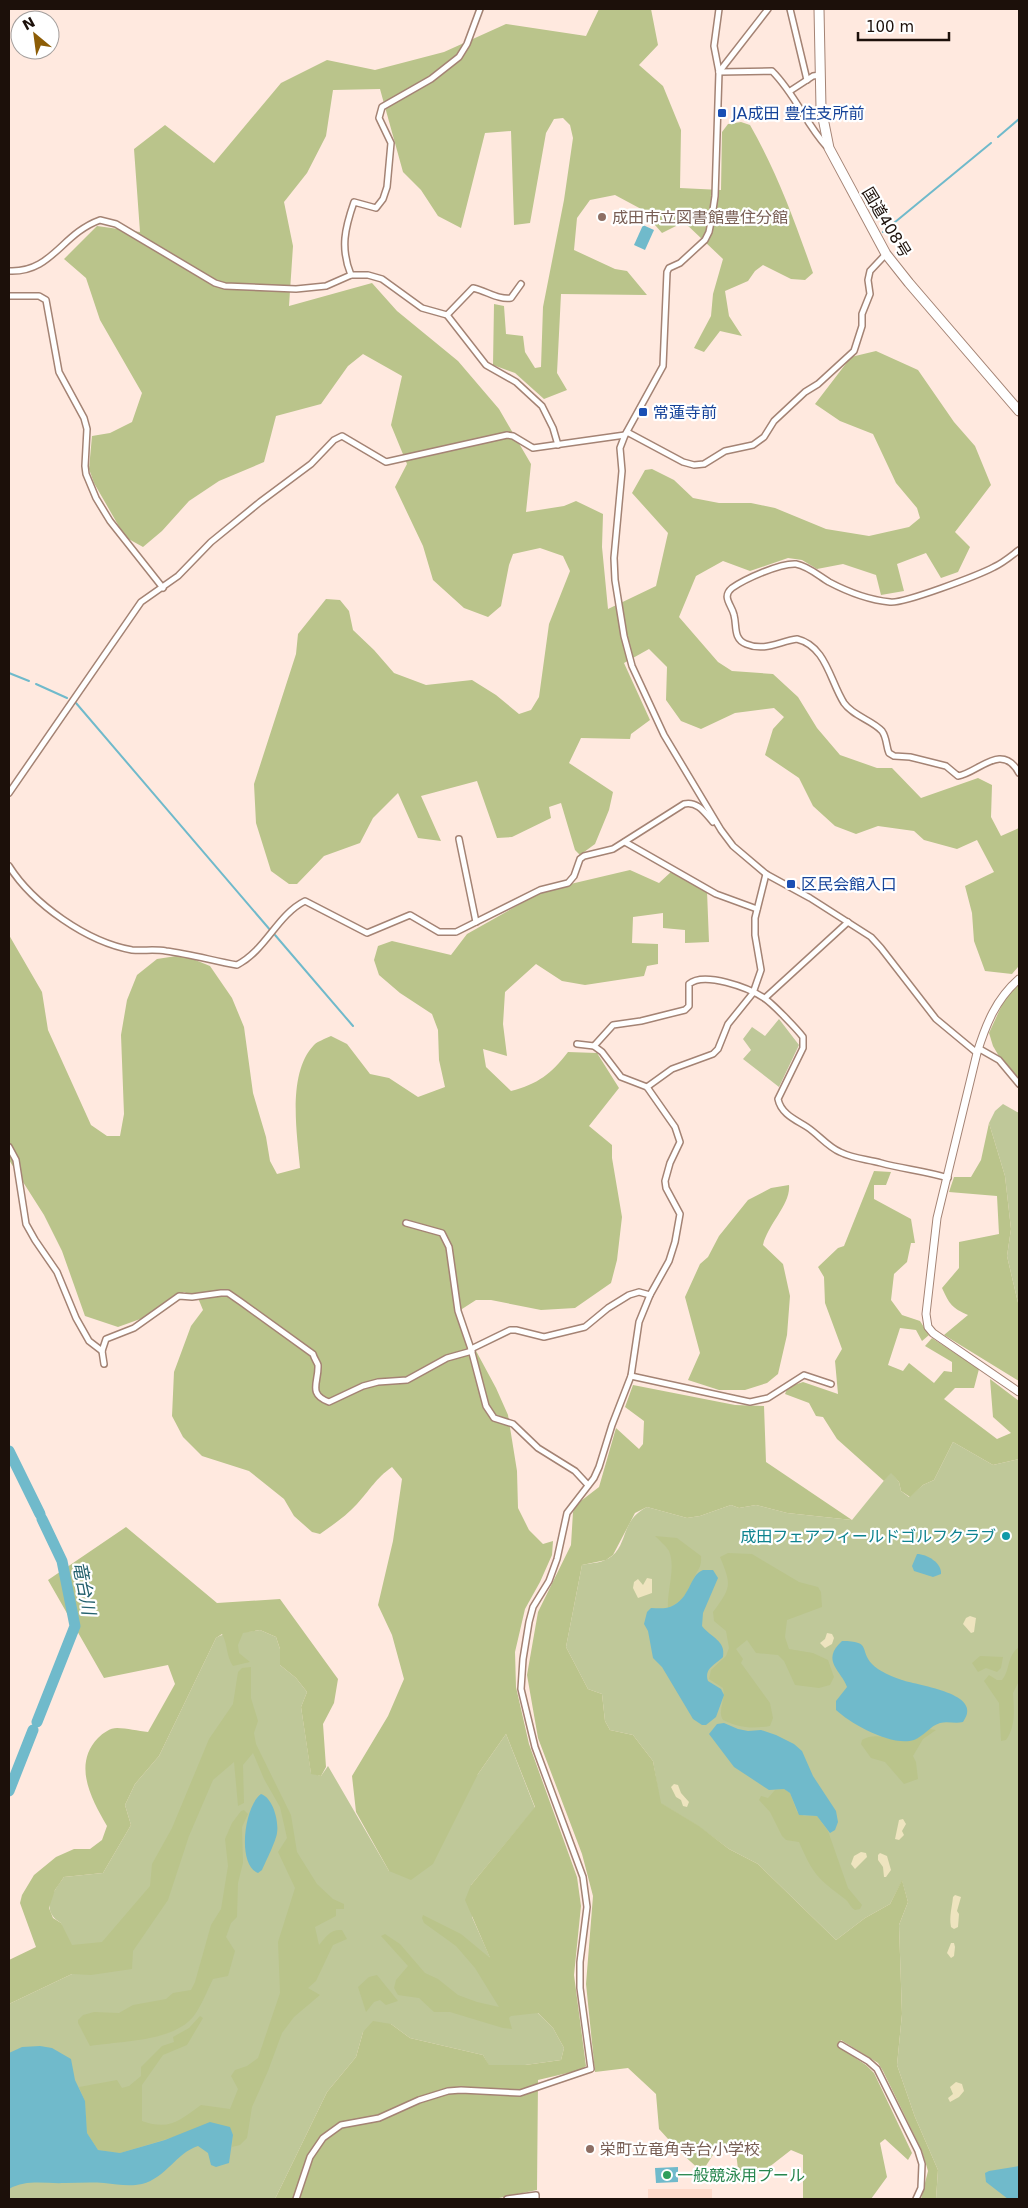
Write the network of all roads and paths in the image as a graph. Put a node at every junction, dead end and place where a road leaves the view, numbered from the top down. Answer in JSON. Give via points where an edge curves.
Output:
{"nodes":[{"id":1,"x":480,"y":9,"type":"edge"},
{"id":2,"x":719,"y":9,"type":"edge"},
{"id":3,"x":768,"y":9,"type":"edge"},
{"id":4,"x":790,"y":9,"type":"edge"},
{"id":5,"x":819,"y":9,"type":"edge"},
{"id":6,"x":719,"y":72,"type":"junction"},
{"id":7,"x":820,"y":75,"type":"junction"},
{"id":8,"x":807,"y":80,"type":"junction"},
{"id":9,"x":790,"y":91,"type":"junction"},
{"id":10,"x":829,"y":148,"type":"junction"},
{"id":11,"x":886,"y":254,"type":"junction"},
{"id":12,"x":9,"y":272,"type":"edge"},
{"id":13,"x":351,"y":275,"type":"junction"},
{"id":14,"x":521,"y":284,"type":"dead end"},
{"id":15,"x":9,"y":296,"type":"edge"},
{"id":16,"x":447,"y":314,"type":"junction"},
{"id":17,"x":1019,"y":411,"type":"edge"},
{"id":18,"x":626,"y":433,"type":"junction"},
{"id":19,"x":558,"y":445,"type":"junction"},
{"id":20,"x":1019,"y":550,"type":"edge"},
{"id":21,"x":163,"y":588,"type":"junction"},
{"id":22,"x":1019,"y":773,"type":"edge"},
{"id":23,"x":9,"y":793,"type":"edge"},
{"id":24,"x":720,"y":830,"type":"junction"},
{"id":25,"x":458,"y":839,"type":"dead end"},
{"id":26,"x":625,"y":842,"type":"junction"},
{"id":27,"x":9,"y":866,"type":"edge"},
{"id":28,"x":766,"y":874,"type":"junction"},
{"id":29,"x":757,"y":909,"type":"junction"},
{"id":30,"x":476,"y":922,"type":"junction"},
{"id":31,"x":848,"y":922,"type":"junction"},
{"id":32,"x":1019,"y":978,"type":"edge"},
{"id":33,"x":753,"y":993,"type":"junction"},
{"id":34,"x":765,"y":998,"type":"junction"},
{"id":35,"x":577,"y":1044,"type":"dead end"},
{"id":36,"x":594,"y":1046,"type":"junction"},
{"id":37,"x":978,"y":1051,"type":"junction"},
{"id":38,"x":1019,"y":1084,"type":"edge"},
{"id":39,"x":647,"y":1087,"type":"junction"},
{"id":40,"x":9,"y":1146,"type":"edge"},
{"id":41,"x":948,"y":1178,"type":"junction"},
{"id":42,"x":406,"y":1223,"type":"dead end"},
{"id":43,"x":650,"y":1295,"type":"junction"},
{"id":44,"x":472,"y":1350,"type":"junction"},
{"id":45,"x":102,"y":1351,"type":"junction"},
{"id":46,"x":104,"y":1364,"type":"dead end"},
{"id":47,"x":631,"y":1376,"type":"junction"},
{"id":48,"x":831,"y":1384,"type":"dead end"},
{"id":49,"x":1019,"y":1392,"type":"edge"},
{"id":50,"x":588,"y":1485,"type":"junction"},
{"id":51,"x":842,"y":2045,"type":"dead end"},
{"id":52,"x":296,"y":2199,"type":"edge"},
{"id":53,"x":507,"y":2199,"type":"edge"},
{"id":54,"x":536,"y":2199,"type":"edge"},
{"id":55,"x":916,"y":2199,"type":"edge"}],
"edges":[{"from":1,"to":13,"type":"street","via":[[459,57],[431,79],[382,108],[379,118],[391,143],[387,187],[376,208],[354,202],[344,230],[346,262]]},
{"from":2,"to":6,"type":"street","via":[[714,46]]},
{"from":3,"to":6,"type":"street"},
{"from":4,"to":8,"type":"street"},
{"from":5,"to":7,"type":"highway","name":"国道408号"},
{"from":6,"to":9,"type":"street","via":[[772,71]]},
{"from":6,"to":18,"type":"street","via":[[715,196],[709,232],[691,254],[667,272],[663,366]]},
{"from":7,"to":8,"type":"street"},
{"from":7,"to":10,"type":"highway","name":"国道408号","via":[[821,108]]},
{"from":8,"to":9,"type":"street"},
{"from":9,"to":10,"type":"street","via":[[819,138]]},
{"from":10,"to":11,"type":"highway","name":"国道408号"},
{"from":11,"to":17,"type":"highway","name":"国道408号"},
{"from":11,"to":18,"type":"street","via":[[870,271],[870,294],[854,351],[774,420],[764,437],[753,445],[725,451],[704,464],[694,465]]},
{"from":12,"to":13,"type":"street","via":[[30,270],[46,261],[76,232],[100,220],[116,224],[225,286],[296,289],[326,286]]},
{"from":13,"to":16,"type":"street","via":[[382,279],[422,308]]},
{"from":14,"to":16,"type":"street","via":[[511,298],[502,299],[473,288]]},
{"from":15,"to":21,"type":"street","via":[[39,296],[46,300],[59,372],[84,418],[86,474],[110,521]]},
{"from":16,"to":19,"type":"street","via":[[486,365],[516,382],[542,406],[554,428]]},
{"from":18,"to":19,"type":"street"},
{"from":18,"to":24,"type":"street","via":[[620,448],[622,470],[614,558],[624,636],[632,666],[664,735]]},
{"from":19,"to":21,"type":"street","via":[[533,448],[507,435],[386,462],[342,436],[211,542]]},
{"from":20,"to":22,"type":"street","via":[[993,568],[897,602],[857,595],[796,564],[784,565],[748,580],[730,590],[727,596],[734,614],[736,633],[747,645],[772,647],[798,639],[813,645],[845,703],[880,730],[889,753],[946,766],[958,776],[996,759],[1013,764]]},
{"from":21,"to":23,"type":"street","via":[[141,602]]},
{"from":24,"to":26,"type":"street","via":[[700,807],[688,803]]},
{"from":24,"to":28,"type":"street","via":[[733,846]]},
{"from":25,"to":30,"type":"street"},
{"from":26,"to":29,"type":"street","via":[[716,894]]},
{"from":26,"to":30,"type":"street","via":[[613,849],[584,856],[568,883],[540,890]]},
{"from":27,"to":30,"type":"street","via":[[41,904],[62,919],[111,944],[236,965],[255,954],[294,907],[305,901],[367,933],[410,915],[438,932],[456,932]]},
{"from":28,"to":29,"type":"street"},
{"from":28,"to":31,"type":"street"},
{"from":29,"to":33,"type":"street","via":[[755,935],[761,970]]},
{"from":31,"to":34,"type":"street"},
{"from":31,"to":37,"type":"street","via":[[876,942],[936,1019]]},
{"from":32,"to":37,"type":"street","via":[[997,1003]]},
{"from":33,"to":34,"type":"street"},
{"from":33,"to":36,"type":"street","via":[[730,983],[693,980],[689,984],[689,1006],[685,1010],[613,1025]]},
{"from":33,"to":39,"type":"street","via":[[728,1024],[713,1054],[672,1068]]},
{"from":34,"to":41,"type":"street","via":[[804,1041],[780,1092],[778,1099],[782,1110],[839,1152],[859,1160]]},
{"from":35,"to":36,"type":"street"},
{"from":36,"to":39,"type":"street","via":[[621,1077]]},
{"from":37,"to":38,"type":"street","via":[[999,1060]]},
{"from":37,"to":41,"type":"street"},
{"from":39,"to":43,"type":"street","via":[[675,1127],[680,1142],[665,1181],[680,1214],[675,1242],[669,1261]]},
{"from":40,"to":45,"type":"street","via":[[16,1160],[26,1224],[57,1272],[89,1341]]},
{"from":41,"to":49,"type":"street","via":[[937,1218],[926,1314],[928,1327],[939,1338]]},
{"from":42,"to":44,"type":"street","via":[[442,1233],[446,1238],[458,1311]]},
{"from":43,"to":44,"type":"street","via":[[639,1292],[629,1295],[614,1303],[586,1327],[544,1337],[510,1330]]},
{"from":43,"to":47,"type":"street","via":[[637,1329]]},
{"from":44,"to":45,"type":"street","via":[[447,1358],[407,1380],[363,1386],[329,1402],[318,1397],[314,1388],[318,1364],[313,1354],[228,1293],[221,1293],[179,1296],[134,1328],[106,1339]]},
{"from":44,"to":50,"type":"street","via":[[486,1406],[494,1418],[513,1424],[538,1448],[575,1471]]},
{"from":45,"to":46,"type":"street"},
{"from":47,"to":48,"type":"street","via":[[750,1402],[768,1398],[804,1375]]},
{"from":47,"to":50,"type":"street","via":[[599,1467]]},
{"from":50,"to":52,"type":"street","via":[[568,1510],[557,1559],[529,1622],[521,1689],[534,1747],[583,1877],[587,1907],[580,1988],[590,2069],[520,2093],[448,2091],[379,2118],[341,2125],[323,2138],[310,2157]]},
{"from":51,"to":55,"type":"street","via":[[877,2069],[918,2151],[922,2174]]},
{"from":53,"to":54,"type":"street","via":[[536,2195]]}]}
